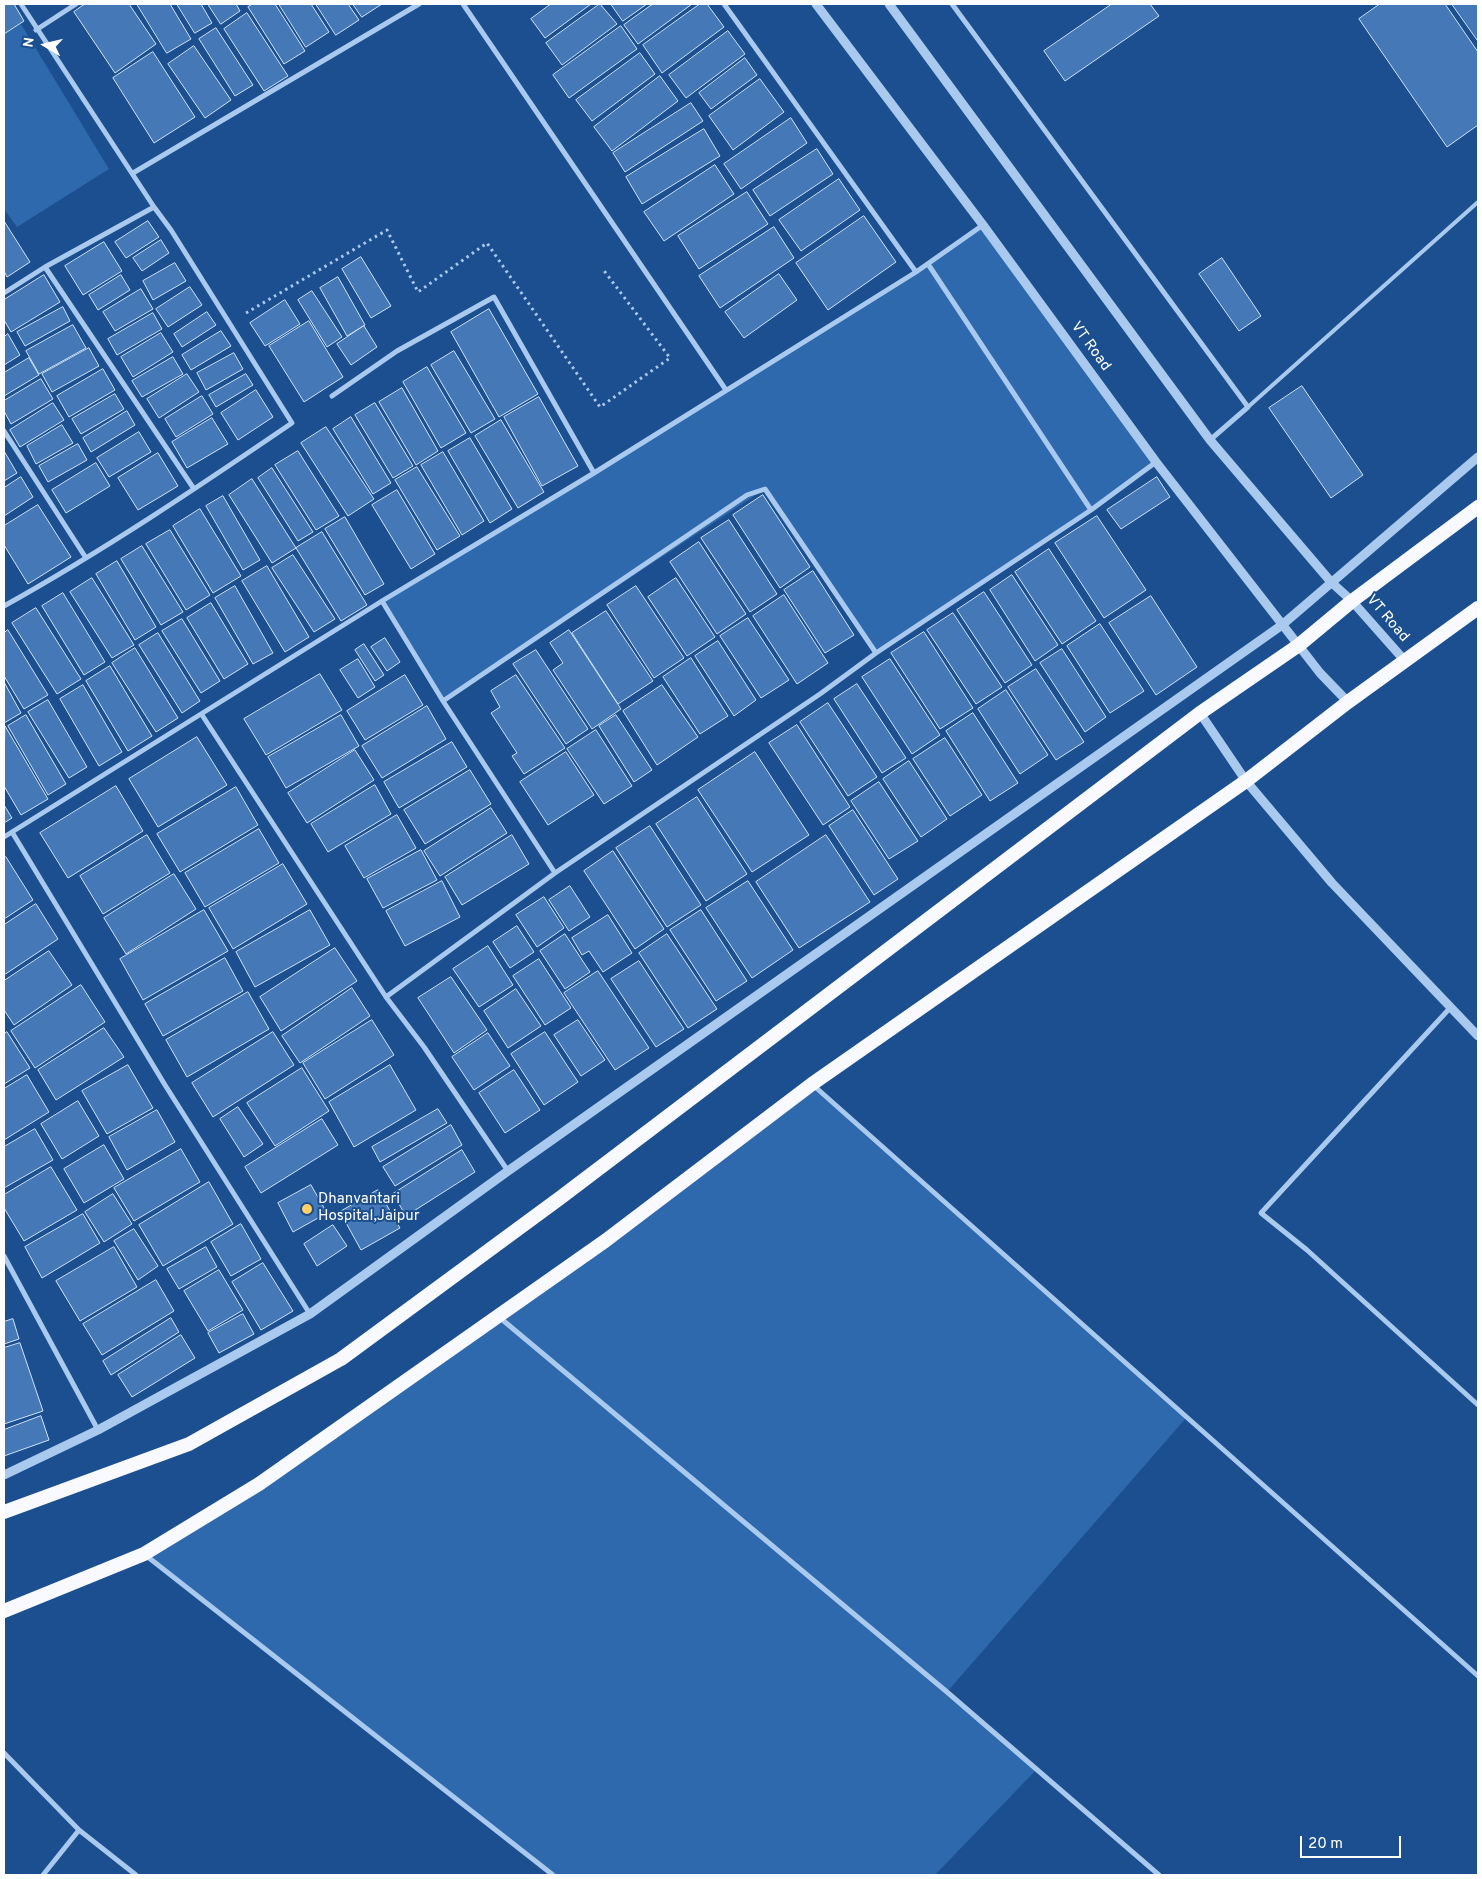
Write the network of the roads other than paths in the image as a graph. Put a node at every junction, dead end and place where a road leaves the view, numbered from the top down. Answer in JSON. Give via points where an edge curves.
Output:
{"nodes":[{"id":1,"x":20,"y":4,"type":"edge"},
{"id":2,"x":76,"y":4,"type":"edge"},
{"id":3,"x":419,"y":4,"type":"edge"},
{"id":4,"x":463,"y":4,"type":"edge"},
{"id":5,"x":724,"y":4,"type":"edge"},
{"id":6,"x":816,"y":4,"type":"edge"},
{"id":7,"x":889,"y":4,"type":"edge"},
{"id":8,"x":952,"y":4,"type":"edge"},
{"id":9,"x":36,"y":30,"type":"junction"},
{"id":10,"x":133,"y":173,"type":"junction"},
{"id":11,"x":1478,"y":202,"type":"edge"},
{"id":12,"x":154,"y":207,"type":"junction"},
{"id":13,"x":983,"y":224,"type":"junction"},
{"id":14,"x":928,"y":264,"type":"junction"},
{"id":15,"x":45,"y":267,"type":"junction"},
{"id":16,"x":916,"y":272,"type":"junction"},
{"id":17,"x":4,"y":293,"type":"edge"},
{"id":18,"x":726,"y":390,"type":"junction"},
{"id":19,"x":332,"y":396,"type":"dead end"},
{"id":20,"x":1248,"y":407,"type":"junction"},
{"id":21,"x":4,"y":431,"type":"edge"},
{"id":22,"x":1210,"y":440,"type":"junction"},
{"id":23,"x":1478,"y":457,"type":"edge"},
{"id":24,"x":1156,"y":462,"type":"junction"},
{"id":25,"x":594,"y":473,"type":"junction"},
{"id":26,"x":194,"y":490,"type":"junction"},
{"id":27,"x":1478,"y":507,"type":"edge"},
{"id":28,"x":1091,"y":510,"type":"junction"},
{"id":29,"x":86,"y":558,"type":"junction"},
{"id":30,"x":1331,"y":582,"type":"junction"},
{"id":31,"x":382,"y":601,"type":"junction"},
{"id":32,"x":1352,"y":601,"type":"junction"},
{"id":33,"x":4,"y":606,"type":"edge"},
{"id":34,"x":1475,"y":614,"type":"edge"},
{"id":35,"x":1282,"y":625,"type":"junction"},
{"id":36,"x":1299,"y":645,"type":"junction"},
{"id":37,"x":876,"y":653,"type":"junction"},
{"id":38,"x":1405,"y":661,"type":"junction"},
{"id":39,"x":443,"y":701,"type":"junction"},
{"id":40,"x":1348,"y":702,"type":"junction"},
{"id":41,"x":1200,"y":713,"type":"junction"},
{"id":42,"x":202,"y":715,"type":"junction"},
{"id":43,"x":1246,"y":781,"type":"junction"},
{"id":44,"x":12,"y":832,"type":"junction"},
{"id":45,"x":4,"y":838,"type":"edge"},
{"id":46,"x":555,"y":873,"type":"junction"},
{"id":47,"x":386,"y":997,"type":"junction"},
{"id":48,"x":1450,"y":1008,"type":"junction"},
{"id":49,"x":1478,"y":1036,"type":"edge"},
{"id":50,"x":812,"y":1084,"type":"junction"},
{"id":51,"x":508,"y":1171,"type":"junction"},
{"id":52,"x":4,"y":1256,"type":"edge"},
{"id":53,"x":310,"y":1314,"type":"junction"},
{"id":54,"x":499,"y":1317,"type":"junction"},
{"id":55,"x":1478,"y":1405,"type":"edge"},
{"id":56,"x":98,"y":1430,"type":"junction"},
{"id":57,"x":4,"y":1475,"type":"edge"},
{"id":58,"x":4,"y":1512,"type":"edge"},
{"id":59,"x":144,"y":1554,"type":"junction"},
{"id":60,"x":4,"y":1611,"type":"edge"},
{"id":61,"x":1478,"y":1676,"type":"edge"},
{"id":62,"x":4,"y":1753,"type":"edge"},
{"id":63,"x":79,"y":1830,"type":"junction"},
{"id":64,"x":43,"y":1875,"type":"edge"},
{"id":65,"x":136,"y":1875,"type":"edge"},
{"id":66,"x":553,"y":1875,"type":"edge"},
{"id":67,"x":1159,"y":1875,"type":"edge"}],
"edges":[{"from":1,"to":9,"type":"street"},
{"from":2,"to":9,"type":"street"},
{"from":3,"to":10,"type":"street"},
{"from":4,"to":18,"type":"street"},
{"from":5,"to":16,"type":"street"},
{"from":6,"to":13,"type":"street","name":"VT Road"},
{"from":7,"to":22,"type":"street","name":"VT Road"},
{"from":8,"to":20,"type":"street"},
{"from":9,"to":10,"type":"street"},
{"from":10,"to":12,"type":"street"},
{"from":11,"to":20,"type":"lane"},
{"from":12,"to":15,"type":"street"},
{"from":12,"to":26,"type":"street","via":[[292,423]]},
{"from":13,"to":14,"type":"street"},
{"from":13,"to":24,"type":"street","name":"VT Road"},
{"from":14,"to":16,"type":"street"},
{"from":14,"to":28,"type":"street"},
{"from":15,"to":17,"type":"street"},
{"from":15,"to":26,"type":"street"},
{"from":16,"to":18,"type":"street"},
{"from":18,"to":25,"type":"street"},
{"from":19,"to":25,"type":"street","via":[[397,351],[494,297]]},
{"from":20,"to":22,"type":"street"},
{"from":21,"to":29,"type":"street"},
{"from":22,"to":30,"type":"street","name":"VT Road"},
{"from":23,"to":30,"type":"street"},
{"from":24,"to":28,"type":"street"},
{"from":24,"to":35,"type":"street","name":"VT Road"},
{"from":25,"to":31,"type":"street"},
{"from":26,"to":29,"type":"street"},
{"from":27,"to":32,"type":"highway"},
{"from":28,"to":37,"type":"street"},
{"from":29,"to":33,"type":"street"},
{"from":30,"to":32,"type":"street","name":"VT Road"},
{"from":30,"to":35,"type":"street"},
{"from":31,"to":39,"type":"street"},
{"from":31,"to":42,"type":"street"},
{"from":32,"to":36,"type":"highway"},
{"from":32,"to":38,"type":"street","name":"VT Road"},
{"from":34,"to":38,"type":"highway"},
{"from":35,"to":36,"type":"street","name":"VT Road"},
{"from":35,"to":51,"type":"street"},
{"from":36,"to":40,"type":"street","name":"VT Road"},
{"from":36,"to":41,"type":"highway"},
{"from":37,"to":39,"type":"street","via":[[765,488],[747,495]]},
{"from":37,"to":46,"type":"street"},
{"from":38,"to":40,"type":"highway"},
{"from":39,"to":46,"type":"street"},
{"from":40,"to":43,"type":"highway"},
{"from":41,"to":43,"type":"street"},
{"from":41,"to":58,"type":"highway","via":[[341,1359],[190,1444]]},
{"from":42,"to":44,"type":"street"},
{"from":42,"to":47,"type":"street"},
{"from":43,"to":48,"type":"street","via":[[1332,884]]},
{"from":43,"to":50,"type":"highway"},
{"from":44,"to":45,"type":"street"},
{"from":44,"to":53,"type":"street","via":[[165,1085]]},
{"from":46,"to":47,"type":"street"},
{"from":47,"to":51,"type":"street"},
{"from":48,"to":49,"type":"street"},
{"from":48,"to":55,"type":"street","via":[[1261,1212]]},
{"from":50,"to":54,"type":"highway"},
{"from":50,"to":61,"type":"street"},
{"from":51,"to":53,"type":"street"},
{"from":52,"to":56,"type":"street"},
{"from":53,"to":56,"type":"street"},
{"from":54,"to":59,"type":"highway","via":[[260,1484]]},
{"from":54,"to":67,"type":"street","via":[[947,1692]]},
{"from":56,"to":57,"type":"street"},
{"from":59,"to":60,"type":"highway"},
{"from":59,"to":66,"type":"street"},
{"from":62,"to":63,"type":"street"},
{"from":63,"to":64,"type":"street"},
{"from":63,"to":65,"type":"street"}]}
